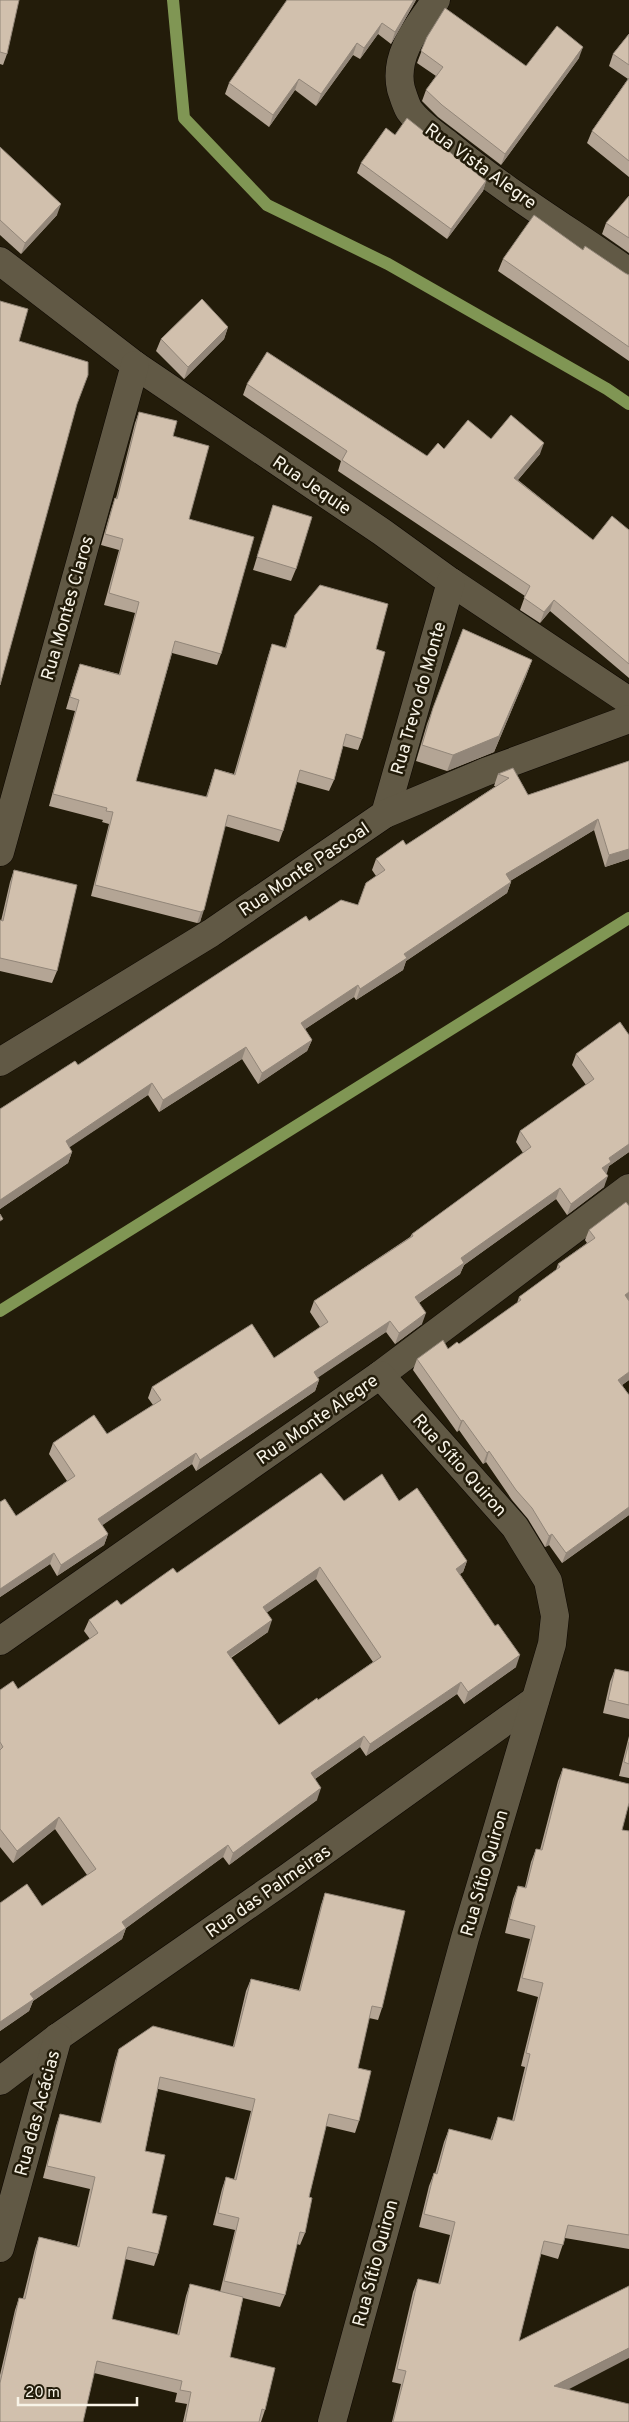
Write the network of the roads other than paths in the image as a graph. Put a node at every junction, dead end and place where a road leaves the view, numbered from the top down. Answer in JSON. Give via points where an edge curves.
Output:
{"nodes":[{"id":1,"x":436,"y":0,"type":"edge"},
{"id":2,"x":0,"y":261,"type":"edge"},
{"id":3,"x":629,"y":272,"type":"edge"},
{"id":4,"x":135,"y":365,"type":"junction"},
{"id":5,"x":450,"y":582,"type":"junction"},
{"id":6,"x":629,"y":701,"type":"edge"},
{"id":7,"x":629,"y":719,"type":"edge"},
{"id":8,"x":385,"y":814,"type":"junction"},
{"id":9,"x":0,"y":852,"type":"edge"},
{"id":10,"x":0,"y":1062,"type":"edge"},
{"id":11,"x":629,"y":1188,"type":"edge"},
{"id":12,"x":380,"y":1375,"type":"junction"},
{"id":13,"x":0,"y":1641,"type":"edge"},
{"id":14,"x":535,"y":1700,"type":"junction"},
{"id":15,"x":58,"y":2037,"type":"junction"},
{"id":16,"x":0,"y":2081,"type":"edge"},
{"id":17,"x":4,"y":2211,"type":"edge"},
{"id":18,"x":0,"y":2248,"type":"edge"},
{"id":19,"x":332,"y":2422,"type":"edge"}],
"edges":[{"from":1,"to":3,"type":"street","name":"Rua Vista Alegre","via":[[414,31],[402,58],[401,87],[408,109],[477,168]]},
{"from":2,"to":4,"type":"street","name":"Rua Jequie"},
{"from":4,"to":5,"type":"street","name":"Rua Jequie","via":[[382,532]]},
{"from":4,"to":9,"type":"street","name":"Rua Montes Claros"},
{"from":5,"to":6,"type":"street","name":"Rua Jequie"},
{"from":5,"to":8,"type":"street","name":"Rua Trevo do Monte"},
{"from":7,"to":8,"type":"street","name":"Rua Monte Pascoal","via":[[485,772]]},
{"from":8,"to":10,"type":"street","name":"Rua Monte Pascoal","via":[[211,933]]},
{"from":11,"to":12,"type":"street","name":"Rua Monte Alegre"},
{"from":12,"to":13,"type":"street","name":"Rua Monte Alegre"},
{"from":12,"to":14,"type":"street","name":"Rua Sítio Quiron","via":[[515,1527],[548,1580],[555,1616],[552,1644]]},
{"from":14,"to":15,"type":"street","name":"Rua das Palmeiras"},
{"from":14,"to":19,"type":"street","name":"Rua Sítio Quiron","via":[[465,1938]]},
{"from":15,"to":16,"type":"street","name":"Rua das Palmeiras"},
{"from":15,"to":17,"type":"street","name":"Rua das Acácias"},
{"from":17,"to":18,"type":"street","name":"Rua das Acácias"}]}
